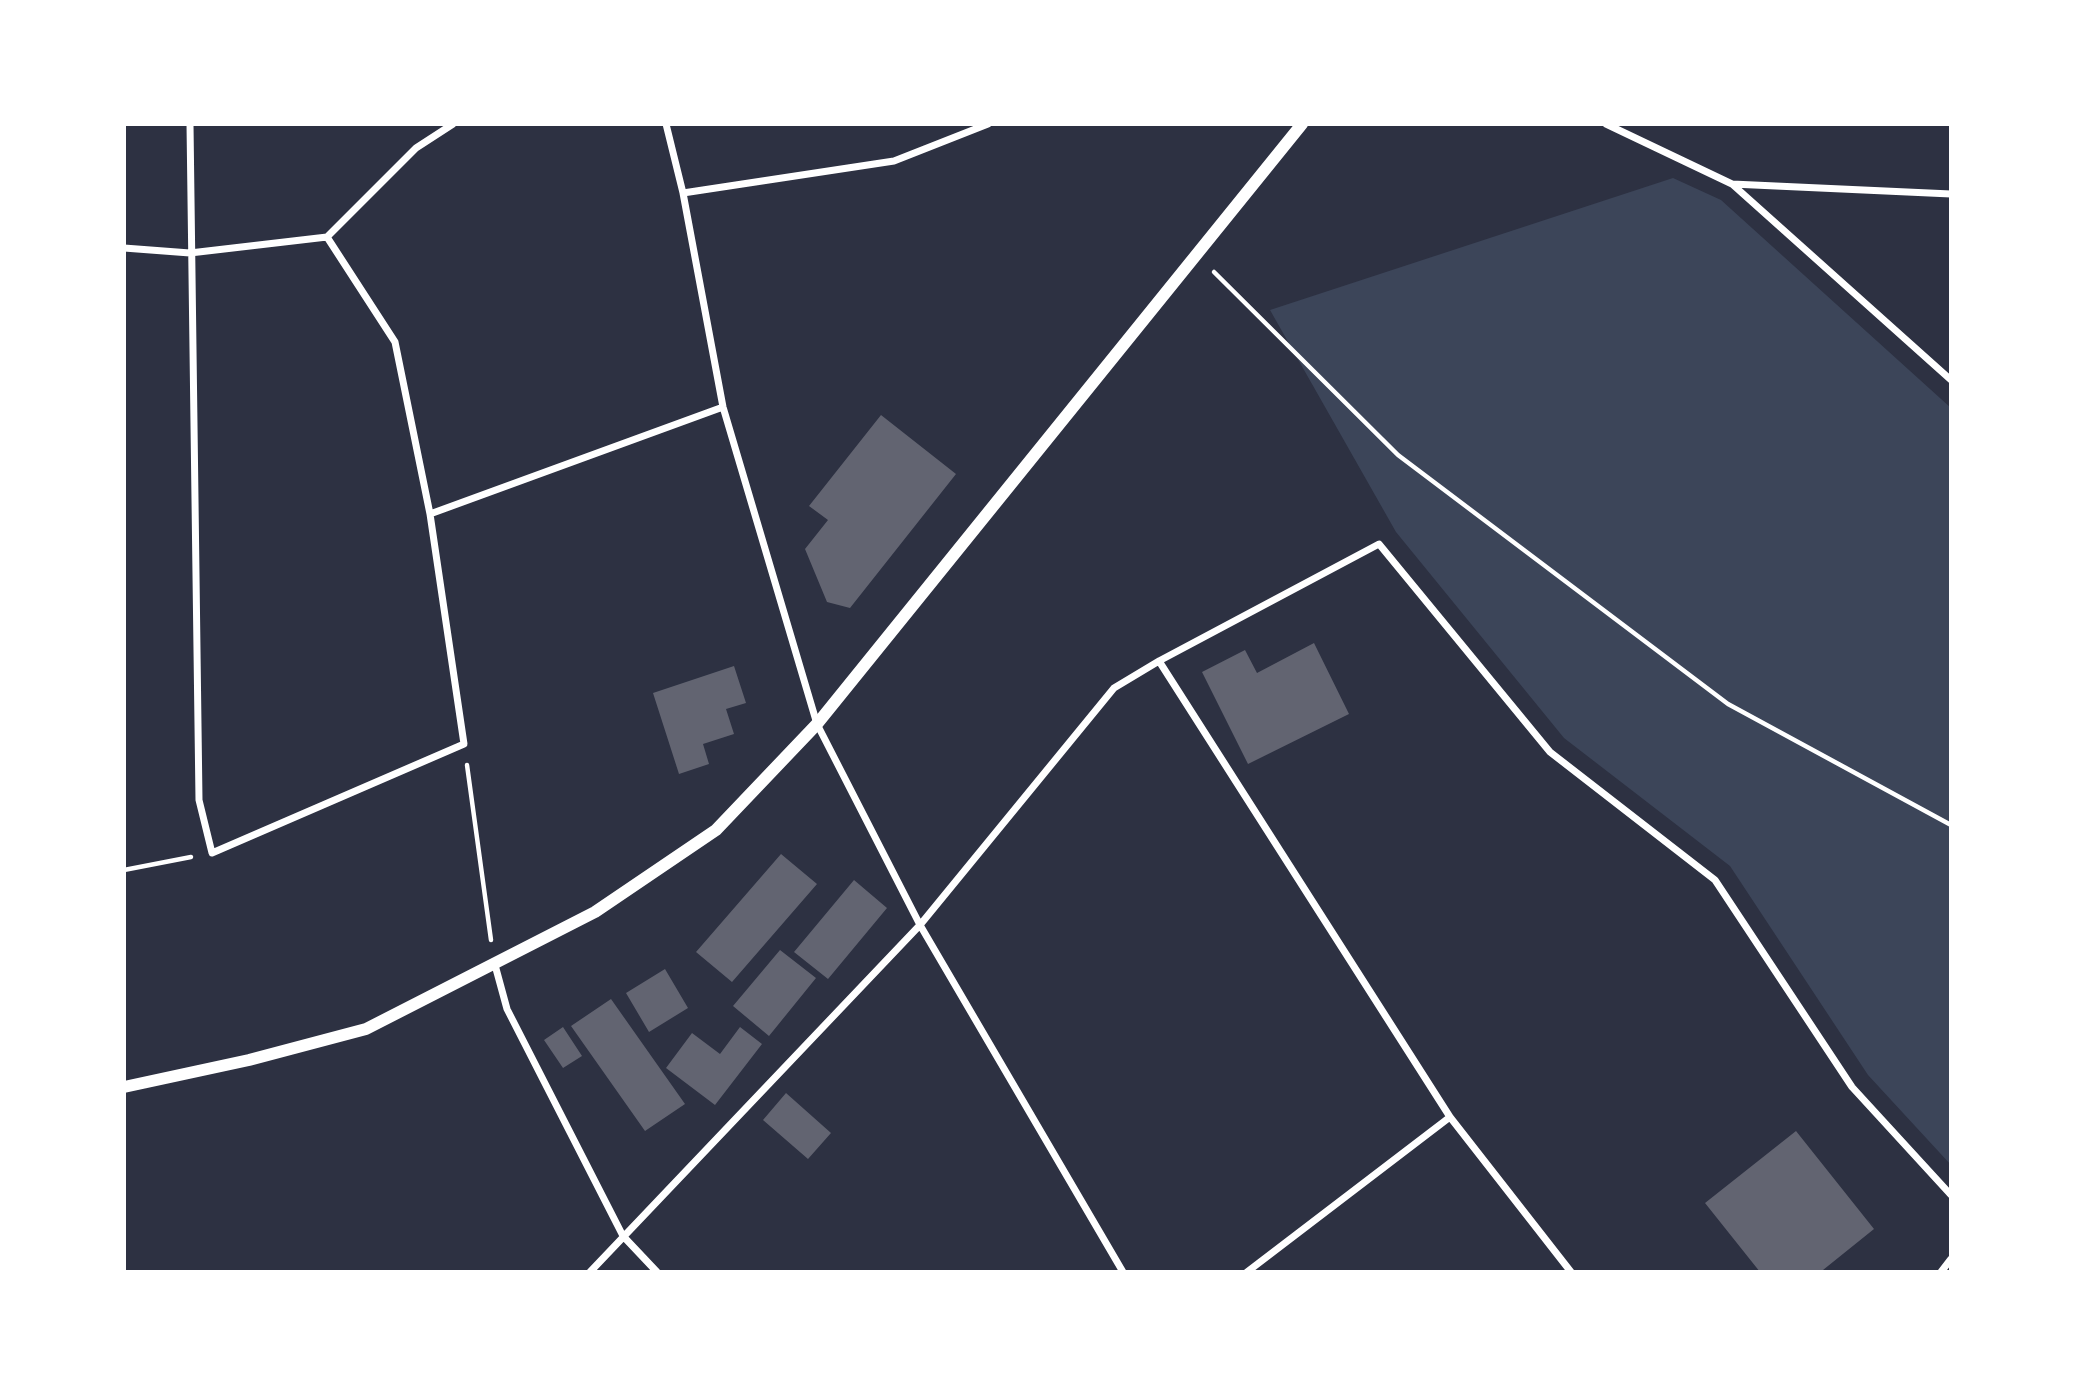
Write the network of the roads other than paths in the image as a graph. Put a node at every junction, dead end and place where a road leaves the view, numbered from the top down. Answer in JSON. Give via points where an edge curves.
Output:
{"nodes":[{"id":1,"x":190,"y":124,"type":"edge"},
{"id":2,"x":453,"y":124,"type":"edge"},
{"id":3,"x":666,"y":124,"type":"edge"},
{"id":4,"x":988,"y":124,"type":"edge"},
{"id":5,"x":1302,"y":124,"type":"edge"},
{"id":6,"x":1606,"y":124,"type":"edge"},
{"id":7,"x":1732,"y":184,"type":"junction"},
{"id":8,"x":682,"y":193,"type":"junction"},
{"id":9,"x":1951,"y":194,"type":"edge"},
{"id":10,"x":327,"y":237,"type":"junction"},
{"id":11,"x":124,"y":248,"type":"edge"},
{"id":12,"x":190,"y":253,"type":"junction"},
{"id":13,"x":1951,"y":380,"type":"edge"},
{"id":14,"x":723,"y":407,"type":"junction"},
{"id":15,"x":430,"y":514,"type":"junction"},
{"id":16,"x":1159,"y":661,"type":"junction"},
{"id":17,"x":817,"y":724,"type":"junction"},
{"id":18,"x":920,"y":925,"type":"junction"},
{"id":19,"x":495,"y":965,"type":"junction"},
{"id":20,"x":124,"y":1087,"type":"edge"},
{"id":21,"x":1450,"y":1117,"type":"junction"},
{"id":22,"x":1951,"y":1195,"type":"edge"},
{"id":23,"x":623,"y":1236,"type":"junction"},
{"id":24,"x":1951,"y":1259,"type":"edge"},
{"id":25,"x":590,"y":1272,"type":"edge"},
{"id":26,"x":657,"y":1272,"type":"edge"},
{"id":27,"x":1123,"y":1272,"type":"edge"},
{"id":28,"x":1247,"y":1272,"type":"edge"},
{"id":29,"x":1571,"y":1272,"type":"edge"},
{"id":30,"x":1941,"y":1272,"type":"edge"}],
"edges":[{"from":1,"to":12,"type":"street"},
{"from":2,"to":10,"type":"street","via":[[416,148]]},
{"from":3,"to":8,"type":"street"},
{"from":4,"to":8,"type":"street","via":[[894,161]]},
{"from":5,"to":17,"type":"street"},
{"from":6,"to":7,"type":"street"},
{"from":7,"to":9,"type":"street"},
{"from":7,"to":13,"type":"street"},
{"from":8,"to":14,"type":"street"},
{"from":10,"to":12,"type":"street"},
{"from":10,"to":15,"type":"street","via":[[395,342]]},
{"from":11,"to":12,"type":"street"},
{"from":12,"to":15,"type":"street","via":[[199,800],[212,853],[464,744]]},
{"from":14,"to":15,"type":"street"},
{"from":14,"to":17,"type":"street"},
{"from":16,"to":18,"type":"street","via":[[1114,688]]},
{"from":16,"to":21,"type":"street"},
{"from":16,"to":22,"type":"street","via":[[1379,544],[1550,752],[1715,880],[1852,1087]]},
{"from":17,"to":18,"type":"street"},
{"from":17,"to":19,"type":"street","via":[[716,830],[596,912]]},
{"from":18,"to":23,"type":"street"},
{"from":18,"to":27,"type":"street"},
{"from":19,"to":20,"type":"street","via":[[366,1029]]},
{"from":19,"to":23,"type":"street","via":[[507,1009]]},
{"from":21,"to":28,"type":"street"},
{"from":21,"to":29,"type":"street"},
{"from":23,"to":25,"type":"street"},
{"from":23,"to":26,"type":"street"},
{"from":24,"to":30,"type":"street"}]}
